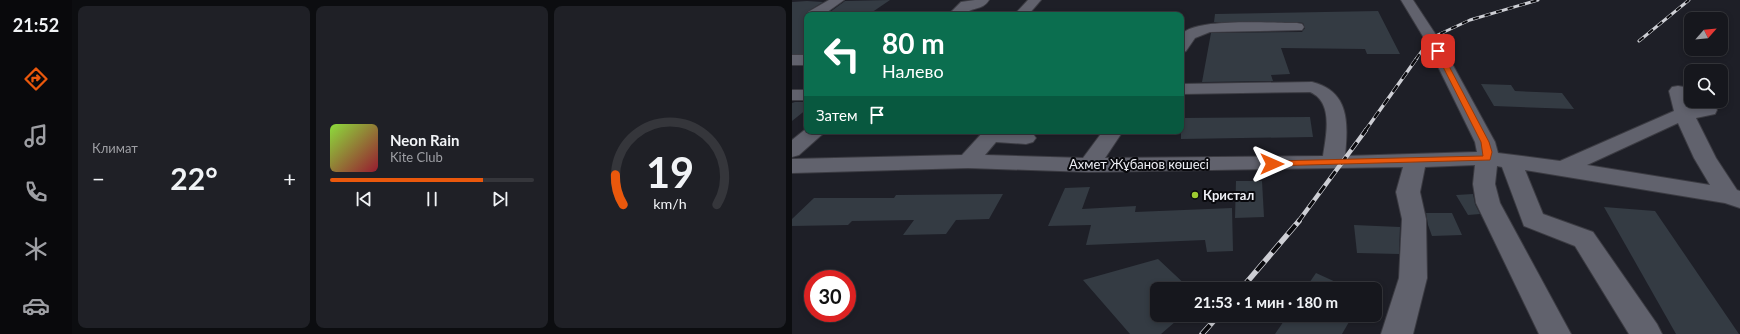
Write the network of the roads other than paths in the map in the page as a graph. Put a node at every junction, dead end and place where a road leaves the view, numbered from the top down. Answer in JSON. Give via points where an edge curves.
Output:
{"nodes":[{"id":1,"x":838,"y":0,"type":"edge"},
{"id":2,"x":983,"y":0,"type":"edge"},
{"id":3,"x":1035,"y":0,"type":"edge"},
{"id":4,"x":1408,"y":0,"type":"edge"},
{"id":5,"x":818,"y":12,"type":"edge"},
{"id":6,"x":958,"y":12,"type":"edge"},
{"id":7,"x":1024,"y":12,"type":"edge"},
{"id":8,"x":1297,"y":27,"type":"dead end"},
{"id":9,"x":1184,"y":43,"type":"edge"},
{"id":10,"x":792,"y":60,"type":"edge"},
{"id":11,"x":804,"y":60,"type":"edge"},
{"id":12,"x":1184,"y":89,"type":"edge"},
{"id":13,"x":1678,"y":91,"type":"dead end"},
{"id":14,"x":792,"y":95,"type":"edge"},
{"id":15,"x":804,"y":95,"type":"edge"},
{"id":16,"x":1708,"y":110,"type":"dead end"},
{"id":17,"x":1684,"y":114,"type":"junction"},
{"id":18,"x":812,"y":134,"type":"edge"},
{"id":19,"x":992,"y":134,"type":"edge"},
{"id":20,"x":1000,"y":134,"type":"edge"},
{"id":21,"x":1111,"y":134,"type":"edge"},
{"id":22,"x":1026,"y":138,"type":"dead end"},
{"id":23,"x":792,"y":151,"type":"edge"},
{"id":24,"x":1499,"y":160,"type":"junction"},
{"id":25,"x":968,"y":161,"type":"junction"},
{"id":26,"x":1414,"y":161,"type":"junction"},
{"id":27,"x":1333,"y":164,"type":"junction"},
{"id":28,"x":1089,"y":165,"type":"junction"},
{"id":29,"x":792,"y":166,"type":"edge"},
{"id":30,"x":1562,"y":168,"type":"junction"},
{"id":31,"x":1734,"y":198,"type":"edge"},
{"id":32,"x":1397,"y":334,"type":"edge"},
{"id":33,"x":1555,"y":334,"type":"edge"},
{"id":34,"x":1646,"y":334,"type":"edge"}],
"edges":[{"from":1,"to":5,"type":"street"},
{"from":2,"to":6,"type":"street","via":[[978,4],[966,5]]},
{"from":3,"to":7,"type":"street"},
{"from":4,"to":24,"type":"street","via":[[1431,38],[1488,152]]},
{"from":8,"to":9,"type":"street","via":[[1208,28],[1189,35]]},
{"from":10,"to":11,"type":"street"},
{"from":12,"to":27,"type":"street","via":[[1312,86],[1322,89],[1330,96],[1338,124]]},
{"from":13,"to":17,"type":"street"},
{"from":14,"to":15,"type":"street"},
{"from":16,"to":17,"type":"street"},
{"from":17,"to":30,"type":"street"},
{"from":17,"to":31,"type":"street","via":[[1705,163]]},
{"from":18,"to":23,"type":"street"},
{"from":19,"to":25,"type":"street"},
{"from":20,"to":22,"type":"street"},
{"from":21,"to":28,"type":"street"},
{"from":24,"to":26,"type":"street","name":"Ахмет Жұбанов көшесі"},
{"from":24,"to":30,"type":"street","name":"Ахмет Жұбанов көшесі"},
{"from":24,"to":33,"type":"street","via":[[1484,184],[1488,203]]},
{"from":24,"to":34,"type":"street","via":[[1533,220],[1584,239]]},
{"from":25,"to":28,"type":"street","name":"Ахмет Жұбанов көшесі"},
{"from":25,"to":29,"type":"street","name":"Ахмет Жұбанов көшесі"},
{"from":26,"to":27,"type":"street","name":"Ахмет Жұбанов көшесі"},
{"from":26,"to":32,"type":"street","via":[[1408,192],[1414,219],[1413,278]]},
{"from":27,"to":28,"type":"street","name":"Ахмет Жұбанов көшесі"},
{"from":30,"to":31,"type":"street","name":"Ахмет Жұбанов көшесі"}]}
